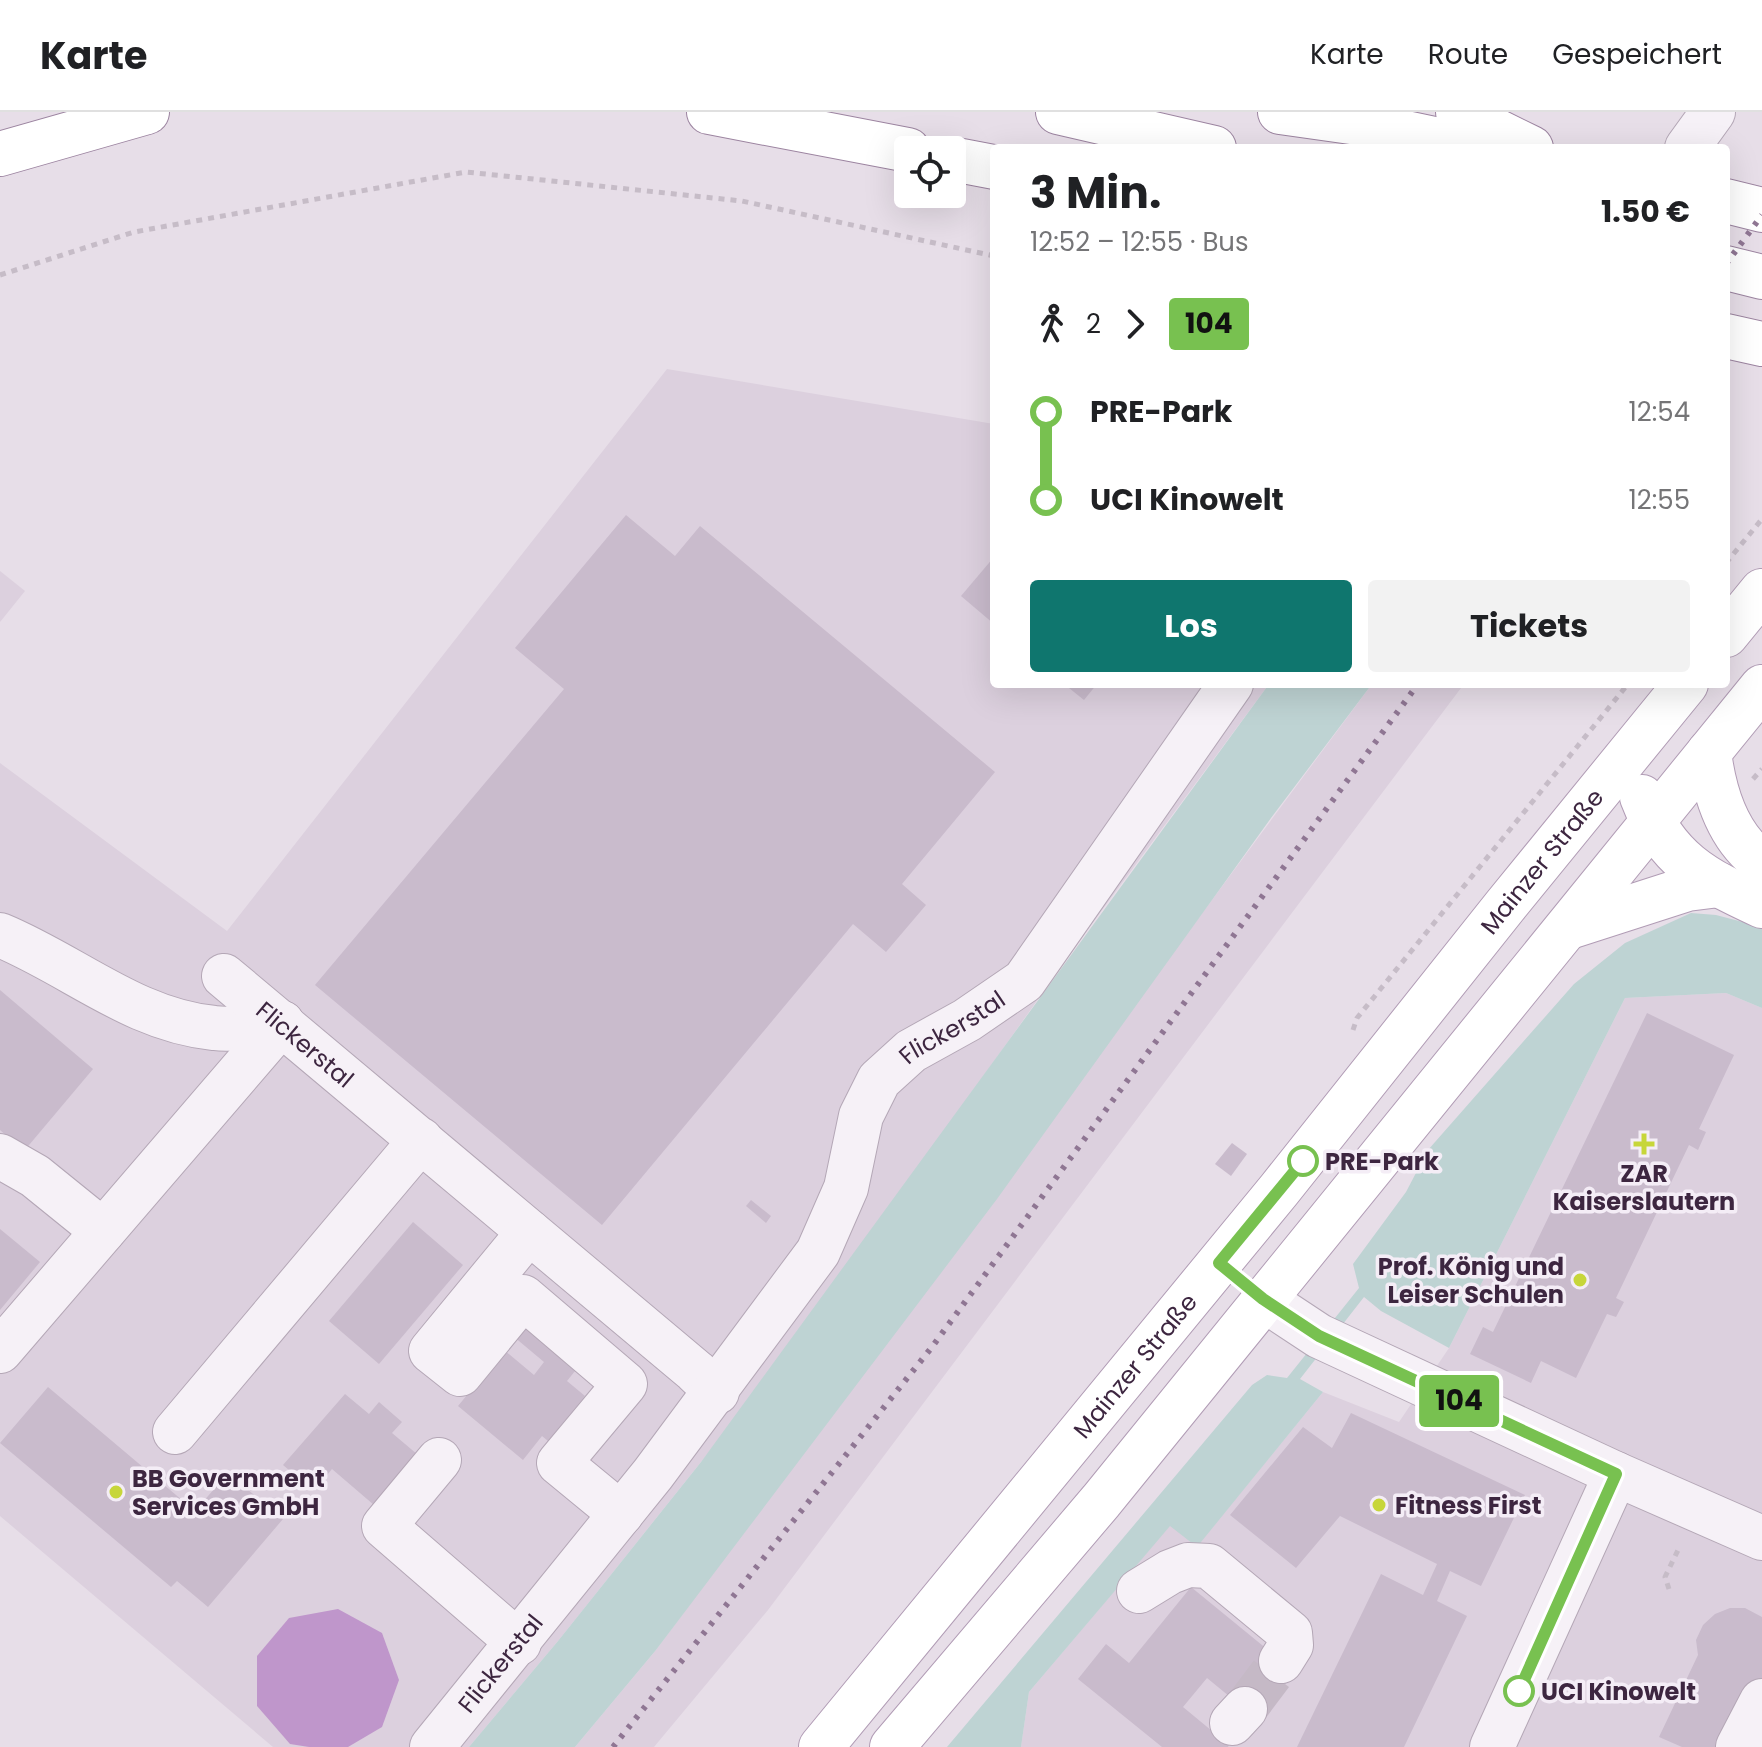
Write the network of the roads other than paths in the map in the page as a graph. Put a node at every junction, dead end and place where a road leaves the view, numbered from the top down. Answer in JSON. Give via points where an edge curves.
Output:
{"nodes":[{"id":1,"x":147,"y":112,"type":"edge"},
{"id":2,"x":709,"y":112,"type":"edge"},
{"id":3,"x":1058,"y":112,"type":"edge"},
{"id":4,"x":1280,"y":112,"type":"edge"},
{"id":5,"x":1458,"y":112,"type":"edge"},
{"id":6,"x":1713,"y":112,"type":"edge"},
{"id":7,"x":1197,"y":144,"type":"edge"},
{"id":8,"x":1458,"y":144,"type":"edge"},
{"id":9,"x":1523,"y":144,"type":"edge"},
{"id":10,"x":1690,"y":144,"type":"edge"},
{"id":11,"x":894,"y":147,"type":"edge"},
{"id":12,"x":0,"y":154,"type":"edge"},
{"id":13,"x":966,"y":162,"type":"edge"},
{"id":14,"x":990,"y":166,"type":"edge"},
{"id":15,"x":1730,"y":202,"type":"edge"},
{"id":16,"x":1762,"y":210,"type":"edge"},
{"id":17,"x":1730,"y":269,"type":"edge"},
{"id":18,"x":1762,"y":277,"type":"edge"},
{"id":19,"x":1730,"y":337,"type":"edge"},
{"id":20,"x":1762,"y":344,"type":"edge"},
{"id":21,"x":1762,"y":591,"type":"edge"},
{"id":22,"x":1730,"y":630,"type":"edge"},
{"id":23,"x":1762,"y":687,"type":"edge"},
{"id":24,"x":1228,"y":688,"type":"edge"},
{"id":25,"x":1683,"y":688,"type":"edge"},
{"id":26,"x":1638,"y":743,"type":"junction"},
{"id":27,"x":1709,"y":752,"type":"junction"},
{"id":28,"x":1652,"y":823,"type":"junction"},
{"id":29,"x":1762,"y":862,"type":"edge"},
{"id":30,"x":1719,"y":885,"type":"junction"},
{"id":31,"x":1762,"y":906,"type":"edge"},
{"id":32,"x":1569,"y":927,"type":"junction"},
{"id":33,"x":0,"y":935,"type":"edge"},
{"id":34,"x":224,"y":976,"type":"dead end"},
{"id":35,"x":282,"y":1023,"type":"junction"},
{"id":36,"x":421,"y":1140,"type":"junction"},
{"id":37,"x":0,"y":1156,"type":"edge"},
{"id":38,"x":103,"y":1231,"type":"junction"},
{"id":39,"x":529,"y":1232,"type":"junction"},
{"id":40,"x":1219,"y":1263,"type":"junction"},
{"id":41,"x":1263,"y":1299,"type":"junction"},
{"id":42,"x":0,"y":1351,"type":"edge"},
{"id":43,"x":717,"y":1392,"type":"junction"},
{"id":44,"x":175,"y":1432,"type":"dead end"},
{"id":45,"x":439,"y":1460,"type":"dead end"},
{"id":46,"x":1616,"y":1474,"type":"junction"},
{"id":47,"x":621,"y":1514,"type":"junction"},
{"id":48,"x":1762,"y":1538,"type":"edge"},
{"id":49,"x":1139,"y":1591,"type":"dead end"},
{"id":50,"x":519,"y":1643,"type":"junction"},
{"id":51,"x":1281,"y":1661,"type":"tunnel mouth"},
{"id":52,"x":1762,"y":1701,"type":"edge"},
{"id":53,"x":432,"y":1747,"type":"edge"},
{"id":54,"x":821,"y":1747,"type":"edge"},
{"id":55,"x":892,"y":1747,"type":"edge"},
{"id":56,"x":1492,"y":1747,"type":"edge"},
{"id":57,"x":1738,"y":1747,"type":"edge"}],
"edges":[{"from":1,"to":12,"type":"main road"},
{"from":2,"to":11,"type":"main road"},
{"from":3,"to":7,"type":"main road"},
{"from":4,"to":8,"type":"main road"},
{"from":5,"to":9,"type":"main road"},
{"from":6,"to":10,"type":"street"},
{"from":13,"to":14,"type":"main road"},
{"from":15,"to":16,"type":"main road"},
{"from":17,"to":18,"type":"main road"},
{"from":19,"to":20,"type":"main road"},
{"from":21,"to":22,"type":"main road"},
{"from":23,"to":27,"type":"main road"},
{"from":24,"to":43,"type":"street","name":"Flickerstal","via":[[1024,981],[911,1051],[879,1080],[861,1116],[846,1188],[818,1252]]},
{"from":25,"to":26,"type":"main road","name":"Mainzer Straße"},
{"from":26,"to":28,"type":"main road","via":[[1640,791]]},
{"from":26,"to":40,"type":"main road","name":"Mainzer Straße"},
{"from":27,"to":28,"type":"main road"},
{"from":27,"to":29,"type":"main road","via":[[1728,820]]},
{"from":28,"to":30,"type":"main road","via":[[1685,864]]},
{"from":28,"to":32,"type":"main road"},
{"from":30,"to":31,"type":"main road"},
{"from":30,"to":32,"type":"main road","via":[[1687,889]]},
{"from":32,"to":41,"type":"main road"},
{"from":33,"to":35,"type":"street","via":[[164,1019],[217,1029]]},
{"from":34,"to":35,"type":"street","name":"Flickerstal"},
{"from":35,"to":36,"type":"street","name":"Flickerstal"},
{"from":35,"to":38,"type":"street"},
{"from":36,"to":39,"type":"street","name":"Flickerstal"},
{"from":36,"to":44,"type":"street"},
{"from":37,"to":38,"type":"street","via":[[35,1176]]},
{"from":38,"to":42,"type":"street"},
{"from":39,"to":43,"type":"street","name":"Flickerstal"},
{"from":39,"to":47,"type":"street","via":[[431,1351],[460,1374],[523,1297],[625,1384],[559,1463]]},
{"from":40,"to":41,"type":"main road"},
{"from":40,"to":54,"type":"main road","name":"Mainzer Straße"},
{"from":41,"to":46,"type":"street","via":[[1319,1336]]},
{"from":41,"to":55,"type":"main road","via":[[1101,1501]]},
{"from":43,"to":47,"type":"street","name":"Flickerstal"},
{"from":45,"to":50,"type":"street","via":[[384,1526]]},
{"from":46,"to":48,"type":"street"},
{"from":46,"to":56,"type":"street"},
{"from":47,"to":50,"type":"street","name":"Flickerstal"},
{"from":49,"to":51,"type":"street","via":[[1188,1565],[1209,1566],[1290,1633],[1291,1645]]},
{"from":50,"to":53,"type":"street","name":"Flickerstal"},
{"from":52,"to":57,"type":"street"}]}
